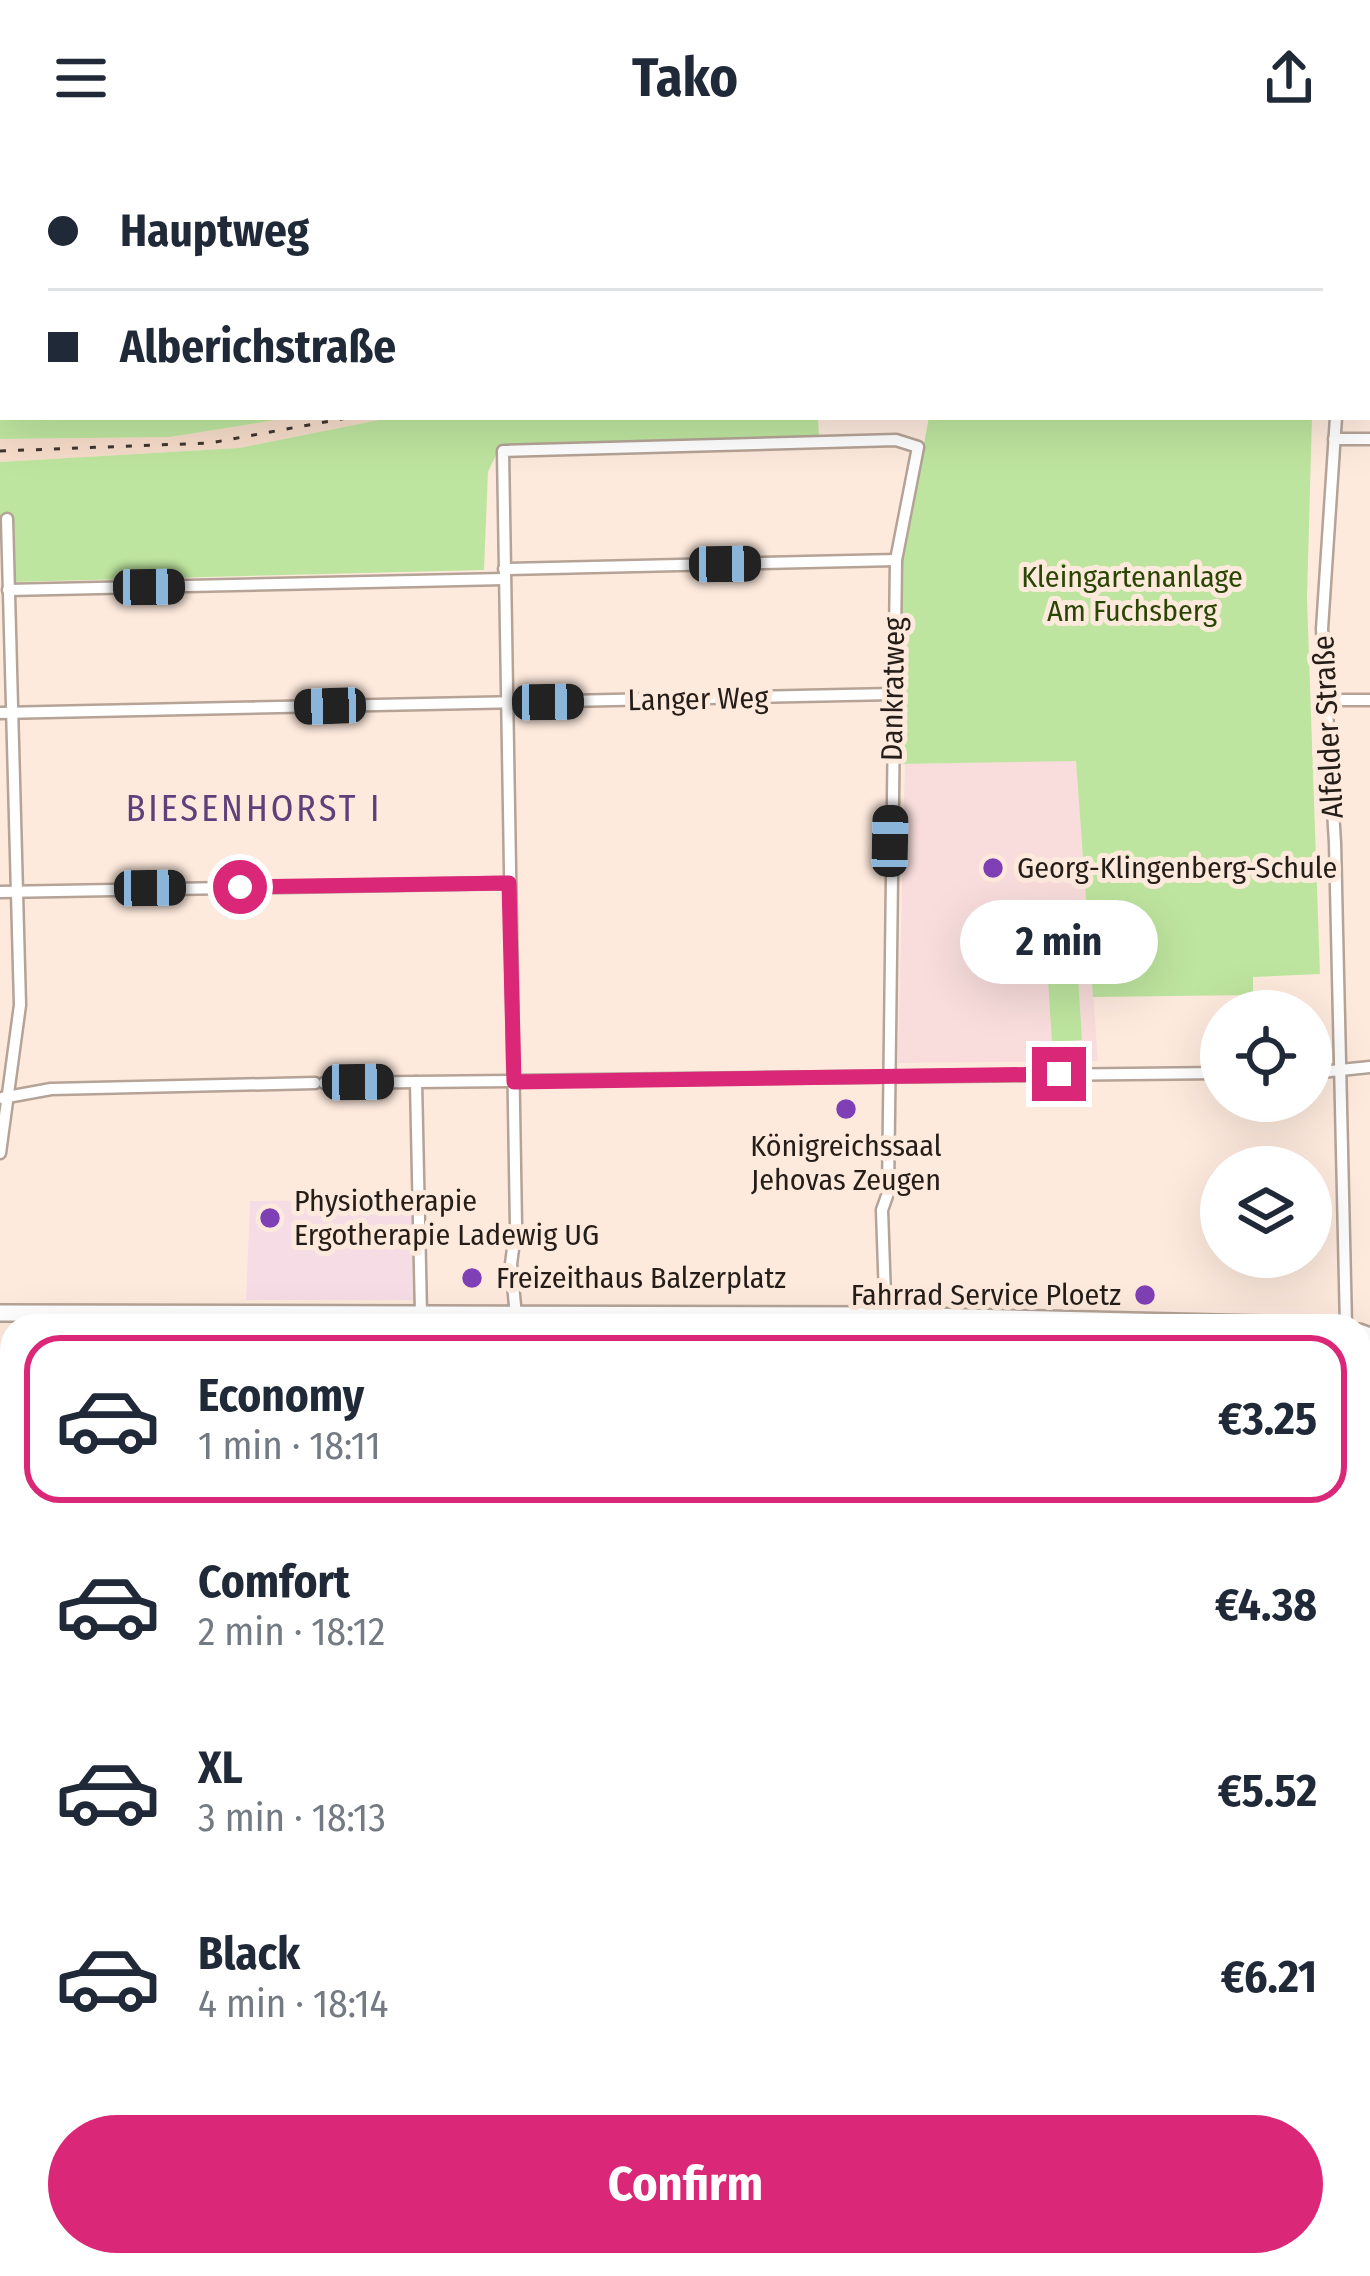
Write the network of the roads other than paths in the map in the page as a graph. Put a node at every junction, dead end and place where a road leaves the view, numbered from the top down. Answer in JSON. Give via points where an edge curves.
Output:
{"nodes":[{"id":1,"x":1336,"y":420,"type":"edge"},
{"id":2,"x":1334,"y":439,"type":"junction"},
{"id":3,"x":1370,"y":439,"type":"edge"},
{"id":4,"x":7,"y":519,"type":"dead end"},
{"id":5,"x":896,"y":560,"type":"junction"},
{"id":6,"x":504,"y":574,"type":"junction"},
{"id":7,"x":8,"y":590,"type":"junction"},
{"id":8,"x":892,"y":694,"type":"junction"},
{"id":9,"x":1328,"y":700,"type":"junction"},
{"id":10,"x":1370,"y":700,"type":"edge"},
{"id":11,"x":506,"y":703,"type":"junction"},
{"id":12,"x":5,"y":713,"type":"edge"},
{"id":13,"x":509,"y":883,"type":"junction"},
{"id":14,"x":15,"y":890,"type":"junction"},
{"id":15,"x":0,"y":892,"type":"edge"},
{"id":16,"x":1342,"y":1067,"type":"junction"},
{"id":17,"x":1370,"y":1067,"type":"edge"},
{"id":18,"x":1332,"y":1069,"type":"edge"},
{"id":19,"x":1200,"y":1073,"type":"edge"},
{"id":20,"x":887,"y":1076,"type":"junction"},
{"id":21,"x":416,"y":1082,"type":"junction"},
{"id":22,"x":514,"y":1082,"type":"junction"},
{"id":23,"x":4,"y":1097,"type":"edge"},
{"id":24,"x":0,"y":1154,"type":"edge"},
{"id":25,"x":0,"y":1313,"type":"edge"},
{"id":26,"x":49,"y":1314,"type":"edge"},
{"id":27,"x":421,"y":1314,"type":"edge"},
{"id":28,"x":516,"y":1314,"type":"edge"},
{"id":29,"x":886,"y":1314,"type":"edge"},
{"id":30,"x":1344,"y":1314,"type":"edge"}],
"edges":[{"from":1,"to":2,"type":"street","name":"Alfelder Straße"},
{"from":2,"to":3,"type":"street"},
{"from":2,"to":9,"type":"street","name":"Alfelder Straße","via":[[1322,580]]},
{"from":4,"to":7,"type":"street"},
{"from":5,"to":6,"type":"street"},
{"from":5,"to":6,"type":"street","name":"Dankratweg","via":[[918,447],[896,440],[503,451]]},
{"from":5,"to":8,"type":"street","name":"Dankratweg"},
{"from":6,"to":7,"type":"street"},
{"from":6,"to":11,"type":"street"},
{"from":7,"to":12,"type":"street"},
{"from":8,"to":11,"type":"street","name":"Langer Weg"},
{"from":8,"to":20,"type":"street","name":"Dankratweg"},
{"from":9,"to":10,"type":"street"},
{"from":9,"to":16,"type":"street","name":"Alfelder Straße"},
{"from":11,"to":12,"type":"street","name":"Langer Weg"},
{"from":11,"to":13,"type":"street"},
{"from":12,"to":14,"type":"street"},
{"from":13,"to":14,"type":"street"},
{"from":13,"to":22,"type":"street"},
{"from":14,"to":15,"type":"street"},
{"from":14,"to":23,"type":"street","via":[[20,1005]]},
{"from":16,"to":17,"type":"street"},
{"from":16,"to":18,"type":"street"},
{"from":16,"to":30,"type":"street","name":"Alfelder Straße"},
{"from":19,"to":20,"type":"street"},
{"from":20,"to":22,"type":"street"},
{"from":20,"to":29,"type":"street","name":"Dankratweg"},
{"from":21,"to":22,"type":"street"},
{"from":21,"to":23,"type":"street","via":[[50,1089]]},
{"from":21,"to":27,"type":"street"},
{"from":22,"to":28,"type":"street"},
{"from":23,"to":24,"type":"street"},
{"from":25,"to":26,"type":"main road"}]}
